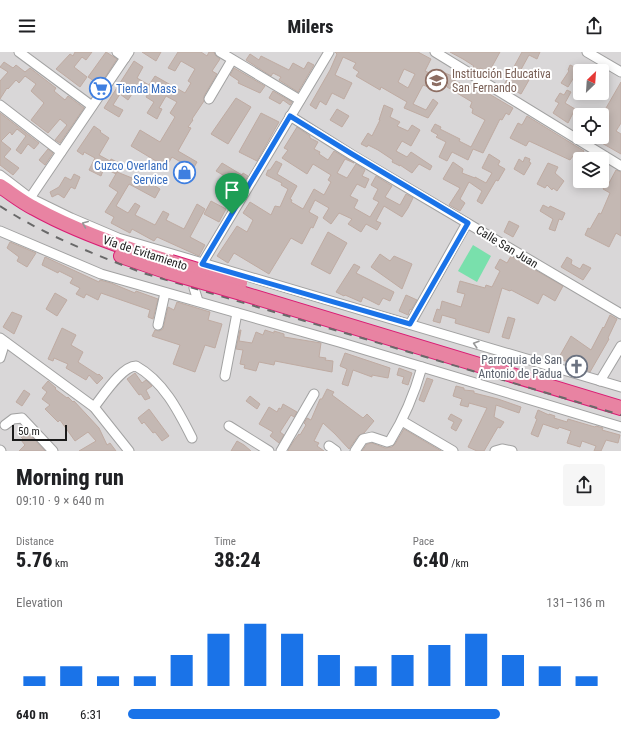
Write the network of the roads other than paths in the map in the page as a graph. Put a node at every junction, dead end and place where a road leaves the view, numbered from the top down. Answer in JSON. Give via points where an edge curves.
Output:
{"nodes":[{"id":1,"x":19,"y":52,"type":"edge"},
{"id":2,"x":117,"y":52,"type":"edge"},
{"id":3,"x":220,"y":52,"type":"edge"},
{"id":4,"x":329,"y":52,"type":"edge"},
{"id":5,"x":435,"y":52,"type":"edge"},
{"id":6,"x":586,"y":52,"type":"edge"},
{"id":7,"x":127,"y":55,"type":"edge"},
{"id":8,"x":232,"y":60,"type":"junction"},
{"id":9,"x":621,"y":72,"type":"edge"},
{"id":10,"x":209,"y":99,"type":"dead end"},
{"id":11,"x":300,"y":100,"type":"junction"},
{"id":12,"x":0,"y":105,"type":"edge"},
{"id":13,"x":92,"y":106,"type":"junction"},
{"id":14,"x":290,"y":116,"type":"junction"},
{"id":15,"x":61,"y":152,"type":"junction"},
{"id":16,"x":621,"y":166,"type":"edge"},
{"id":17,"x":0,"y":175,"type":"edge"},
{"id":18,"x":0,"y":186,"type":"edge"},
{"id":19,"x":0,"y":198,"type":"edge"},
{"id":20,"x":30,"y":198,"type":"junction"},
{"id":21,"x":468,"y":223,"type":"junction"},
{"id":22,"x":0,"y":231,"type":"edge"},
{"id":23,"x":202,"y":264,"type":"junction"},
{"id":24,"x":170,"y":267,"type":"junction"},
{"id":25,"x":243,"y":289,"type":"junction"},
{"id":26,"x":165,"y":293,"type":"junction"},
{"id":27,"x":198,"y":301,"type":"junction"},
{"id":28,"x":237,"y":313,"type":"junction"},
{"id":29,"x":621,"y":314,"type":"edge"},
{"id":30,"x":410,"y":324,"type":"junction"},
{"id":31,"x":158,"y":325,"type":"dead end"},
{"id":32,"x":3,"y":340,"type":"edge"},
{"id":33,"x":621,"y":346,"type":"edge"},
{"id":34,"x":0,"y":358,"type":"edge"},
{"id":35,"x":422,"y":367,"type":"junction"},
{"id":36,"x":225,"y":376,"type":"dead end"},
{"id":37,"x":600,"y":381,"type":"junction"},
{"id":38,"x":621,"y":387,"type":"edge"},
{"id":39,"x":314,"y":394,"type":"dead end"},
{"id":40,"x":621,"y":398,"type":"edge"},
{"id":41,"x":94,"y":407,"type":"junction"},
{"id":42,"x":621,"y":408,"type":"edge"},
{"id":43,"x":402,"y":421,"type":"junction"},
{"id":44,"x":5,"y":425,"type":"dead end"},
{"id":45,"x":229,"y":426,"type":"dead end"},
{"id":46,"x":621,"y":427,"type":"edge"},
{"id":47,"x":192,"y":438,"type":"dead end"},
{"id":48,"x":53,"y":451,"type":"edge"},
{"id":49,"x":129,"y":451,"type":"edge"},
{"id":50,"x":269,"y":451,"type":"edge"},
{"id":51,"x":281,"y":451,"type":"edge"},
{"id":52,"x":355,"y":451,"type":"edge"},
{"id":53,"x":453,"y":451,"type":"edge"},
{"id":54,"x":494,"y":451,"type":"edge"},
{"id":55,"x":512,"y":451,"type":"edge"}],
"edges":[{"from":1,"to":13,"type":"street"},
{"from":2,"to":7,"type":"street"},
{"from":3,"to":8,"type":"street"},
{"from":4,"to":11,"type":"street"},
{"from":5,"to":16,"type":"street"},
{"from":6,"to":9,"type":"street"},
{"from":7,"to":13,"type":"street"},
{"from":8,"to":10,"type":"street"},
{"from":8,"to":11,"type":"street"},
{"from":11,"to":14,"type":"street"},
{"from":12,"to":15,"type":"street"},
{"from":13,"to":15,"type":"street"},
{"from":14,"to":21,"type":"street","name":"Calle San Juan"},
{"from":14,"to":23,"type":"street"},
{"from":15,"to":20,"type":"street"},
{"from":17,"to":20,"type":"street"},
{"from":18,"to":24,"type":"highway","name":"Vía de Evitamiento","via":[[33,208],[78,230]]},
{"from":19,"to":24,"type":"highway","name":"Vía de Evitamiento","via":[[42,222],[96,247],[138,263]]},
{"from":23,"to":20,"type":"street","one_way":true,"via":[[118,238]]},
{"from":21,"to":29,"type":"street","name":"Calle San Juan"},
{"from":21,"to":30,"type":"street"},
{"from":22,"to":26,"type":"street","via":[[101,274]]},
{"from":23,"to":27,"type":"street","via":[[194,288]]},
{"from":23,"to":30,"type":"street"},
{"from":24,"to":25,"type":"highway","name":"Vía de Evitamiento","bridge":true},
{"from":25,"to":40,"type":"highway","name":"Vía de Evitamiento"},
{"from":25,"to":42,"type":"highway","name":"Vía de Evitamiento"},
{"from":26,"to":27,"type":"street"},
{"from":26,"to":31,"type":"street"},
{"from":27,"to":28,"type":"street"},
{"from":28,"to":35,"type":"street"},
{"from":28,"to":36,"type":"street"},
{"from":37,"to":30,"type":"street","one_way":true},
{"from":32,"to":34,"type":"street"},
{"from":32,"to":41,"type":"street"},
{"from":33,"to":37,"type":"street"},
{"from":35,"to":43,"type":"street","via":[[414,395]]},
{"from":35,"to":46,"type":"street"},
{"from":37,"to":38,"type":"street"},
{"from":39,"to":51,"type":"street"},
{"from":41,"to":47,"type":"street","via":[[128,367],[136,366],[146,371],[158,383],[180,414]]},
{"from":41,"to":49,"type":"street"},
{"from":43,"to":52,"type":"street","via":[[390,441],[372,436],[363,438]]},
{"from":43,"to":53,"type":"street"},
{"from":44,"to":48,"type":"street","via":[[13,419],[22,418]]},
{"from":45,"to":50,"type":"street"},
{"from":54,"to":55,"type":"street"}]}
